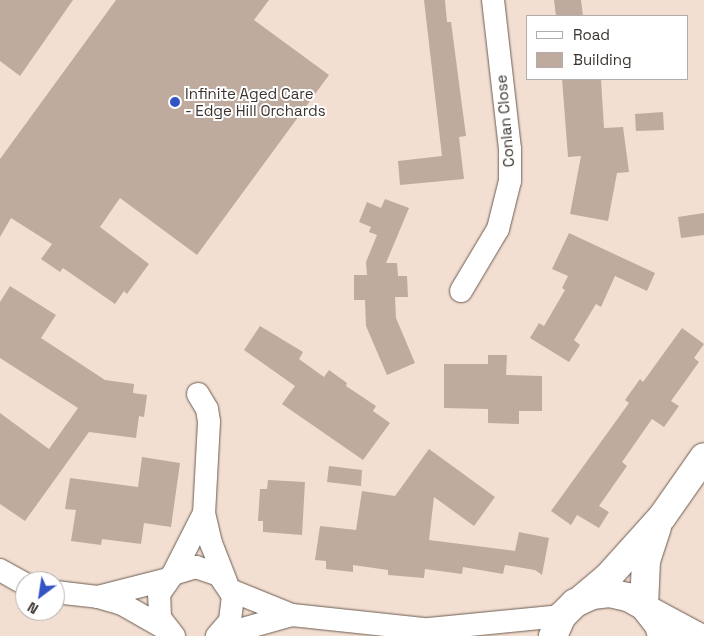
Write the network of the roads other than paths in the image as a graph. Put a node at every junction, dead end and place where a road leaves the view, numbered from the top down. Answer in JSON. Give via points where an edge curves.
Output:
{"nodes":[{"id":1,"x":493,"y":0,"type":"edge"},
{"id":2,"x":461,"y":291,"type":"dead end"},
{"id":3,"x":198,"y":394,"type":"dead end"},
{"id":4,"x":704,"y":457,"type":"edge"},
{"id":5,"x":204,"y":514,"type":"junction"},
{"id":6,"x":662,"y":517,"type":"junction"},
{"id":7,"x":0,"y":570,"type":"edge"},
{"id":8,"x":170,"y":576,"type":"junction"},
{"id":9,"x":15,"y":578,"type":"edge"},
{"id":10,"x":229,"y":587,"type":"junction"},
{"id":11,"x":65,"y":593,"type":"edge"},
{"id":12,"x":98,"y":597,"type":"junction"},
{"id":13,"x":583,"y":598,"type":"junction"},
{"id":14,"x":646,"y":608,"type":"junction"},
{"id":15,"x":292,"y":615,"type":"junction"},
{"id":16,"x":557,"y":626,"type":"edge"},
{"id":17,"x":423,"y":630,"type":"junction"},
{"id":18,"x":170,"y":634,"type":"edge"},
{"id":19,"x":218,"y":636,"type":"edge"},
{"id":20,"x":448,"y":636,"type":"edge"},
{"id":21,"x":662,"y":636,"type":"edge"},
{"id":22,"x":696,"y":636,"type":"edge"}],
"edges":[{"from":1,"to":2,"type":"street","name":"Conlan Close","via":[[510,149],[510,181],[498,229]]},
{"from":3,"to":5,"type":"street","via":[[207,409],[209,422]]},
{"from":4,"to":6,"type":"street"},
{"from":5,"to":8,"type":"street"},
{"from":5,"to":10,"type":"street","via":[[215,556]]},
{"from":6,"to":13,"type":"street","via":[[607,578]]},
{"from":6,"to":14,"type":"street","via":[[650,542]]},
{"from":7,"to":9,"type":"street"},
{"from":8,"to":10,"type":"street","via":[[184,569],[202,568],[219,575]]},
{"from":8,"to":12,"type":"street"},
{"from":8,"to":18,"type":"street","via":[[159,594],[157,606]]},
{"from":10,"to":15,"type":"street"},
{"from":10,"to":19,"type":"street","via":[[232,615]]},
{"from":11,"to":12,"type":"street"},
{"from":12,"to":18,"type":"street","via":[[122,604]]},
{"from":13,"to":14,"type":"street","via":[[600,593],[620,594]]},
{"from":13,"to":16,"type":"street"},
{"from":14,"to":21,"type":"street"},
{"from":14,"to":22,"type":"street"},
{"from":15,"to":17,"type":"street"},
{"from":15,"to":19,"type":"street"},
{"from":16,"to":17,"type":"street"},
{"from":17,"to":20,"type":"street"}]}
